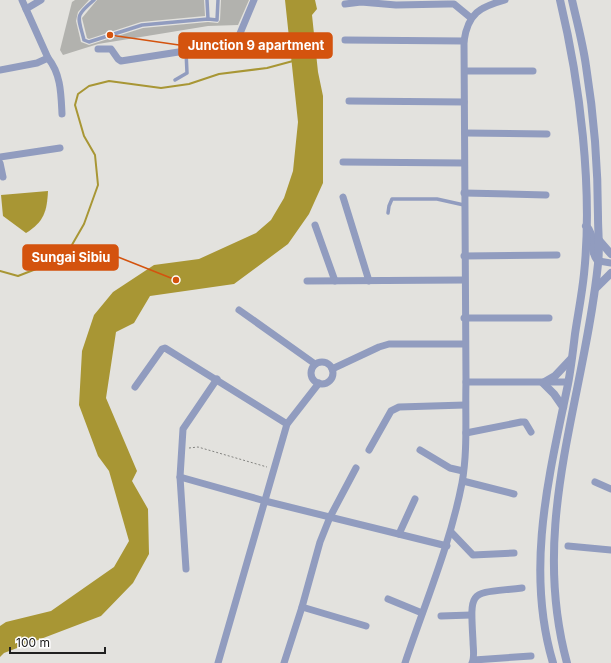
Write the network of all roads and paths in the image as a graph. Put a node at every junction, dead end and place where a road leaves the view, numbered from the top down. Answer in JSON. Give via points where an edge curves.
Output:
{"nodes":[{"id":1,"x":22,"y":0,"type":"edge"},
{"id":2,"x":41,"y":0,"type":"edge"},
{"id":3,"x":94,"y":0,"type":"edge"},
{"id":4,"x":207,"y":0,"type":"edge"},
{"id":5,"x":218,"y":0,"type":"edge"},
{"id":6,"x":254,"y":0,"type":"edge"},
{"id":7,"x":505,"y":0,"type":"edge"},
{"id":8,"x":553,"y":0,"type":"edge"},
{"id":9,"x":572,"y":1,"type":"edge"},
{"id":10,"x":379,"y":2,"type":"edge"},
{"id":11,"x":344,"y":4,"type":"dead end"},
{"id":12,"x":561,"y":4,"type":"edge"},
{"id":13,"x":26,"y":9,"type":"junction"},
{"id":14,"x":471,"y":18,"type":"junction"},
{"id":15,"x":208,"y":19,"type":"junction"},
{"id":16,"x":345,"y":40,"type":"dead end"},
{"id":17,"x":464,"y":41,"type":"junction"},
{"id":18,"x":98,"y":49,"type":"dead end"},
{"id":19,"x":186,"y":51,"type":"junction"},
{"id":20,"x":48,"y":58,"type":"junction"},
{"id":21,"x":0,"y":70,"type":"edge"},
{"id":22,"x":465,"y":71,"type":"junction"},
{"id":23,"x":533,"y":71,"type":"dead end"},
{"id":24,"x":175,"y":80,"type":"dead end"},
{"id":25,"x":349,"y":101,"type":"dead end"},
{"id":26,"x":464,"y":102,"type":"junction"},
{"id":27,"x":62,"y":114,"type":"dead end"},
{"id":28,"x":464,"y":133,"type":"junction"},
{"id":29,"x":547,"y":134,"type":"dead end"},
{"id":30,"x":60,"y":148,"type":"dead end"},
{"id":31,"x":0,"y":157,"type":"edge"},
{"id":32,"x":343,"y":162,"type":"dead end"},
{"id":33,"x":0,"y":163,"type":"edge"},
{"id":34,"x":464,"y":163,"type":"junction"},
{"id":35,"x":3,"y":177,"type":"dead end"},
{"id":36,"x":464,"y":193,"type":"junction"},
{"id":37,"x":546,"y":194,"type":"dead end"},
{"id":38,"x":343,"y":197,"type":"dead end"},
{"id":39,"x":464,"y":205,"type":"junction"},
{"id":40,"x":388,"y":213,"type":"dead end"},
{"id":41,"x":315,"y":225,"type":"dead end"},
{"id":42,"x":586,"y":225,"type":"junction"},
{"id":43,"x":598,"y":239,"type":"junction"},
{"id":44,"x":611,"y":254,"type":"edge"},
{"id":45,"x":557,"y":255,"type":"dead end"},
{"id":46,"x":464,"y":256,"type":"junction"},
{"id":47,"x":599,"y":262,"type":"junction"},
{"id":48,"x":611,"y":264,"type":"edge"},
{"id":49,"x":611,"y":273,"type":"edge"},
{"id":50,"x":464,"y":280,"type":"junction"},
{"id":51,"x":307,"y":281,"type":"dead end"},
{"id":52,"x":335,"y":281,"type":"junction"},
{"id":53,"x":369,"y":281,"type":"junction"},
{"id":54,"x":595,"y":290,"type":"junction"},
{"id":55,"x":239,"y":310,"type":"dead end"},
{"id":56,"x":464,"y":318,"type":"junction"},
{"id":57,"x":549,"y":318,"type":"dead end"},
{"id":58,"x":465,"y":344,"type":"junction"},
{"id":59,"x":571,"y":359,"type":"junction"},
{"id":60,"x":315,"y":364,"type":"junction"},
{"id":61,"x":582,"y":366,"type":"junction"},
{"id":62,"x":332,"y":369,"type":"junction"},
{"id":63,"x":217,"y":379,"type":"junction"},
{"id":64,"x":466,"y":382,"type":"junction"},
{"id":65,"x":568,"y":382,"type":"junction"},
{"id":66,"x":319,"y":383,"type":"junction"},
{"id":67,"x":543,"y":383,"type":"junction"},
{"id":68,"x":135,"y":387,"type":"dead end"},
{"id":69,"x":465,"y":405,"type":"junction"},
{"id":70,"x":563,"y":407,"type":"junction"},
{"id":71,"x":286,"y":424,"type":"junction"},
{"id":72,"x":531,"y":432,"type":"dead end"},
{"id":73,"x":466,"y":433,"type":"junction"},
{"id":74,"x":181,"y":448,"type":"junction"},
{"id":75,"x":369,"y":450,"type":"dead end"},
{"id":76,"x":420,"y":450,"type":"dead end"},
{"id":77,"x":356,"y":468,"type":"dead end"},
{"id":78,"x":275,"y":470,"type":"junction"},
{"id":79,"x":463,"y":471,"type":"junction"},
{"id":80,"x":180,"y":477,"type":"junction"},
{"id":81,"x":463,"y":481,"type":"junction"},
{"id":82,"x":595,"y":482,"type":"dead end"},
{"id":83,"x":611,"y":489,"type":"edge"},
{"id":84,"x":514,"y":494,"type":"dead end"},
{"id":85,"x":415,"y":499,"type":"dead end"},
{"id":86,"x":265,"y":501,"type":"junction"},
{"id":87,"x":330,"y":517,"type":"junction"},
{"id":88,"x":451,"y":532,"type":"junction"},
{"id":89,"x":398,"y":534,"type":"junction"},
{"id":90,"x":447,"y":546,"type":"junction"},
{"id":91,"x":568,"y":546,"type":"dead end"},
{"id":92,"x":611,"y":550,"type":"edge"},
{"id":93,"x":514,"y":553,"type":"dead end"},
{"id":94,"x":186,"y":568,"type":"dead end"},
{"id":95,"x":522,"y":588,"type":"dead end"},
{"id":96,"x":388,"y":599,"type":"dead end"},
{"id":97,"x":302,"y":607,"type":"junction"},
{"id":98,"x":422,"y":613,"type":"junction"},
{"id":99,"x":472,"y":615,"type":"junction"},
{"id":100,"x":441,"y":616,"type":"dead end"},
{"id":101,"x":366,"y":626,"type":"dead end"},
{"id":102,"x":531,"y":656,"type":"dead end"},
{"id":103,"x":473,"y":661,"type":"edge"},
{"id":104,"x":218,"y":663,"type":"edge"},
{"id":105,"x":284,"y":663,"type":"edge"},
{"id":106,"x":406,"y":663,"type":"edge"},
{"id":107,"x":553,"y":663,"type":"edge"},
{"id":108,"x":566,"y":663,"type":"edge"}],
"edges":[{"from":1,"to":13,"type":"street"},
{"from":2,"to":13,"type":"street"},
{"from":3,"to":15,"type":"lane","via":[[81,10],[78,17],[84,40],[87,41],[146,24]]},
{"from":4,"to":15,"type":"lane"},
{"from":5,"to":15,"type":"lane","via":[[218,18]]},
{"from":6,"to":19,"type":"street","via":[[236,43]]},
{"from":7,"to":14,"type":"street","via":[[481,8]]},
{"from":8,"to":12,"type":"street"},
{"from":9,"to":43,"type":"street","via":[[586,66],[598,169]]},
{"from":10,"to":11,"type":"street"},
{"from":10,"to":14,"type":"street","via":[[454,4]]},
{"from":12,"to":42,"type":"street","via":[[583,143]]},
{"from":13,"to":20,"type":"street"},
{"from":14,"to":17,"type":"street"},
{"from":16,"to":17,"type":"street"},
{"from":17,"to":22,"type":"street"},
{"from":18,"to":19,"type":"street","via":[[111,49],[121,61]]},
{"from":19,"to":24,"type":"lane","via":[[187,73]]},
{"from":20,"to":21,"type":"street","via":[[37,63]]},
{"from":20,"to":27,"type":"street","via":[[56,70]]},
{"from":22,"to":23,"type":"street"},
{"from":22,"to":26,"type":"street"},
{"from":25,"to":26,"type":"street"},
{"from":26,"to":28,"type":"street"},
{"from":28,"to":29,"type":"street"},
{"from":28,"to":34,"type":"street"},
{"from":30,"to":31,"type":"street"},
{"from":32,"to":34,"type":"street"},
{"from":33,"to":35,"type":"street"},
{"from":34,"to":36,"type":"street"},
{"from":36,"to":37,"type":"street"},
{"from":36,"to":39,"type":"street"},
{"from":38,"to":53,"type":"street"},
{"from":39,"to":40,"type":"lane","via":[[436,199],[392,199]]},
{"from":39,"to":46,"type":"street"},
{"from":41,"to":52,"type":"street"},
{"from":42,"to":47,"type":"street","via":[[591,232],[593,254]]},
{"from":42,"to":59,"type":"street","via":[[584,273]]},
{"from":43,"to":44,"type":"street"},
{"from":43,"to":47,"type":"street"},
{"from":45,"to":46,"type":"street"},
{"from":46,"to":50,"type":"street"},
{"from":47,"to":48,"type":"street"},
{"from":47,"to":54,"type":"street"},
{"from":49,"to":54,"type":"street"},
{"from":50,"to":53,"type":"street"},
{"from":50,"to":56,"type":"street"},
{"from":51,"to":52,"type":"street"},
{"from":52,"to":53,"type":"street"},
{"from":54,"to":61,"type":"street"},
{"from":55,"to":60,"type":"street"},
{"from":56,"to":57,"type":"street"},
{"from":56,"to":58,"type":"street"},
{"from":58,"to":62,"type":"street","via":[[389,344],[379,346]]},
{"from":58,"to":64,"type":"street"},
{"from":59,"to":65,"type":"street"},
{"from":59,"to":67,"type":"street","via":[[555,376]]},
{"from":60,"to":62,"type":"street","via":[[324,362]]},
{"from":60,"to":66,"type":"street","via":[[312,375]]},
{"from":61,"to":65,"type":"street","via":[[576,376]]},
{"from":61,"to":108,"type":"street","via":[[564,450],[556,512],[553,573]]},
{"from":62,"to":66,"type":"street","via":[[330,380]]},
{"from":63,"to":68,"type":"street","via":[[165,348]]},
{"from":63,"to":71,"type":"street"},
{"from":63,"to":74,"type":"street","via":[[183,430]]},
{"from":64,"to":67,"type":"street"},
{"from":64,"to":69,"type":"street"},
{"from":65,"to":67,"type":"street"},
{"from":65,"to":70,"type":"street"},
{"from":66,"to":71,"type":"street"},
{"from":67,"to":70,"type":"street"},
{"from":69,"to":73,"type":"street"},
{"from":69,"to":75,"type":"street","via":[[395,408]]},
{"from":70,"to":107,"type":"street","via":[[543,509],[540,542],[543,618]]},
{"from":71,"to":78,"type":"street"},
{"from":72,"to":73,"type":"street","via":[[525,422],[520,422]]},
{"from":73,"to":79,"type":"street"},
{"from":74,"to":78,"type":"path","via":[[198,447]]},
{"from":74,"to":80,"type":"street"},
{"from":76,"to":79,"type":"street","via":[[450,468]]},
{"from":77,"to":87,"type":"street"},
{"from":78,"to":86,"type":"street"},
{"from":79,"to":81,"type":"street"},
{"from":80,"to":86,"type":"street"},
{"from":80,"to":94,"type":"street"},
{"from":81,"to":84,"type":"street"},
{"from":81,"to":88,"type":"street"},
{"from":82,"to":83,"type":"street"},
{"from":85,"to":89,"type":"street"},
{"from":86,"to":87,"type":"street"},
{"from":86,"to":104,"type":"street"},
{"from":87,"to":89,"type":"street"},
{"from":87,"to":97,"type":"street","via":[[320,542]]},
{"from":88,"to":90,"type":"street"},
{"from":88,"to":93,"type":"street","via":[[473,555]]},
{"from":89,"to":90,"type":"street"},
{"from":90,"to":98,"type":"street"},
{"from":91,"to":92,"type":"street"},
{"from":95,"to":99,"type":"street","via":[[480,593],[472,602]]},
{"from":96,"to":98,"type":"street"},
{"from":97,"to":101,"type":"street"},
{"from":97,"to":105,"type":"street"},
{"from":98,"to":106,"type":"street"},
{"from":99,"to":100,"type":"street"},
{"from":99,"to":103,"type":"street"},
{"from":102,"to":103,"type":"street"}]}
